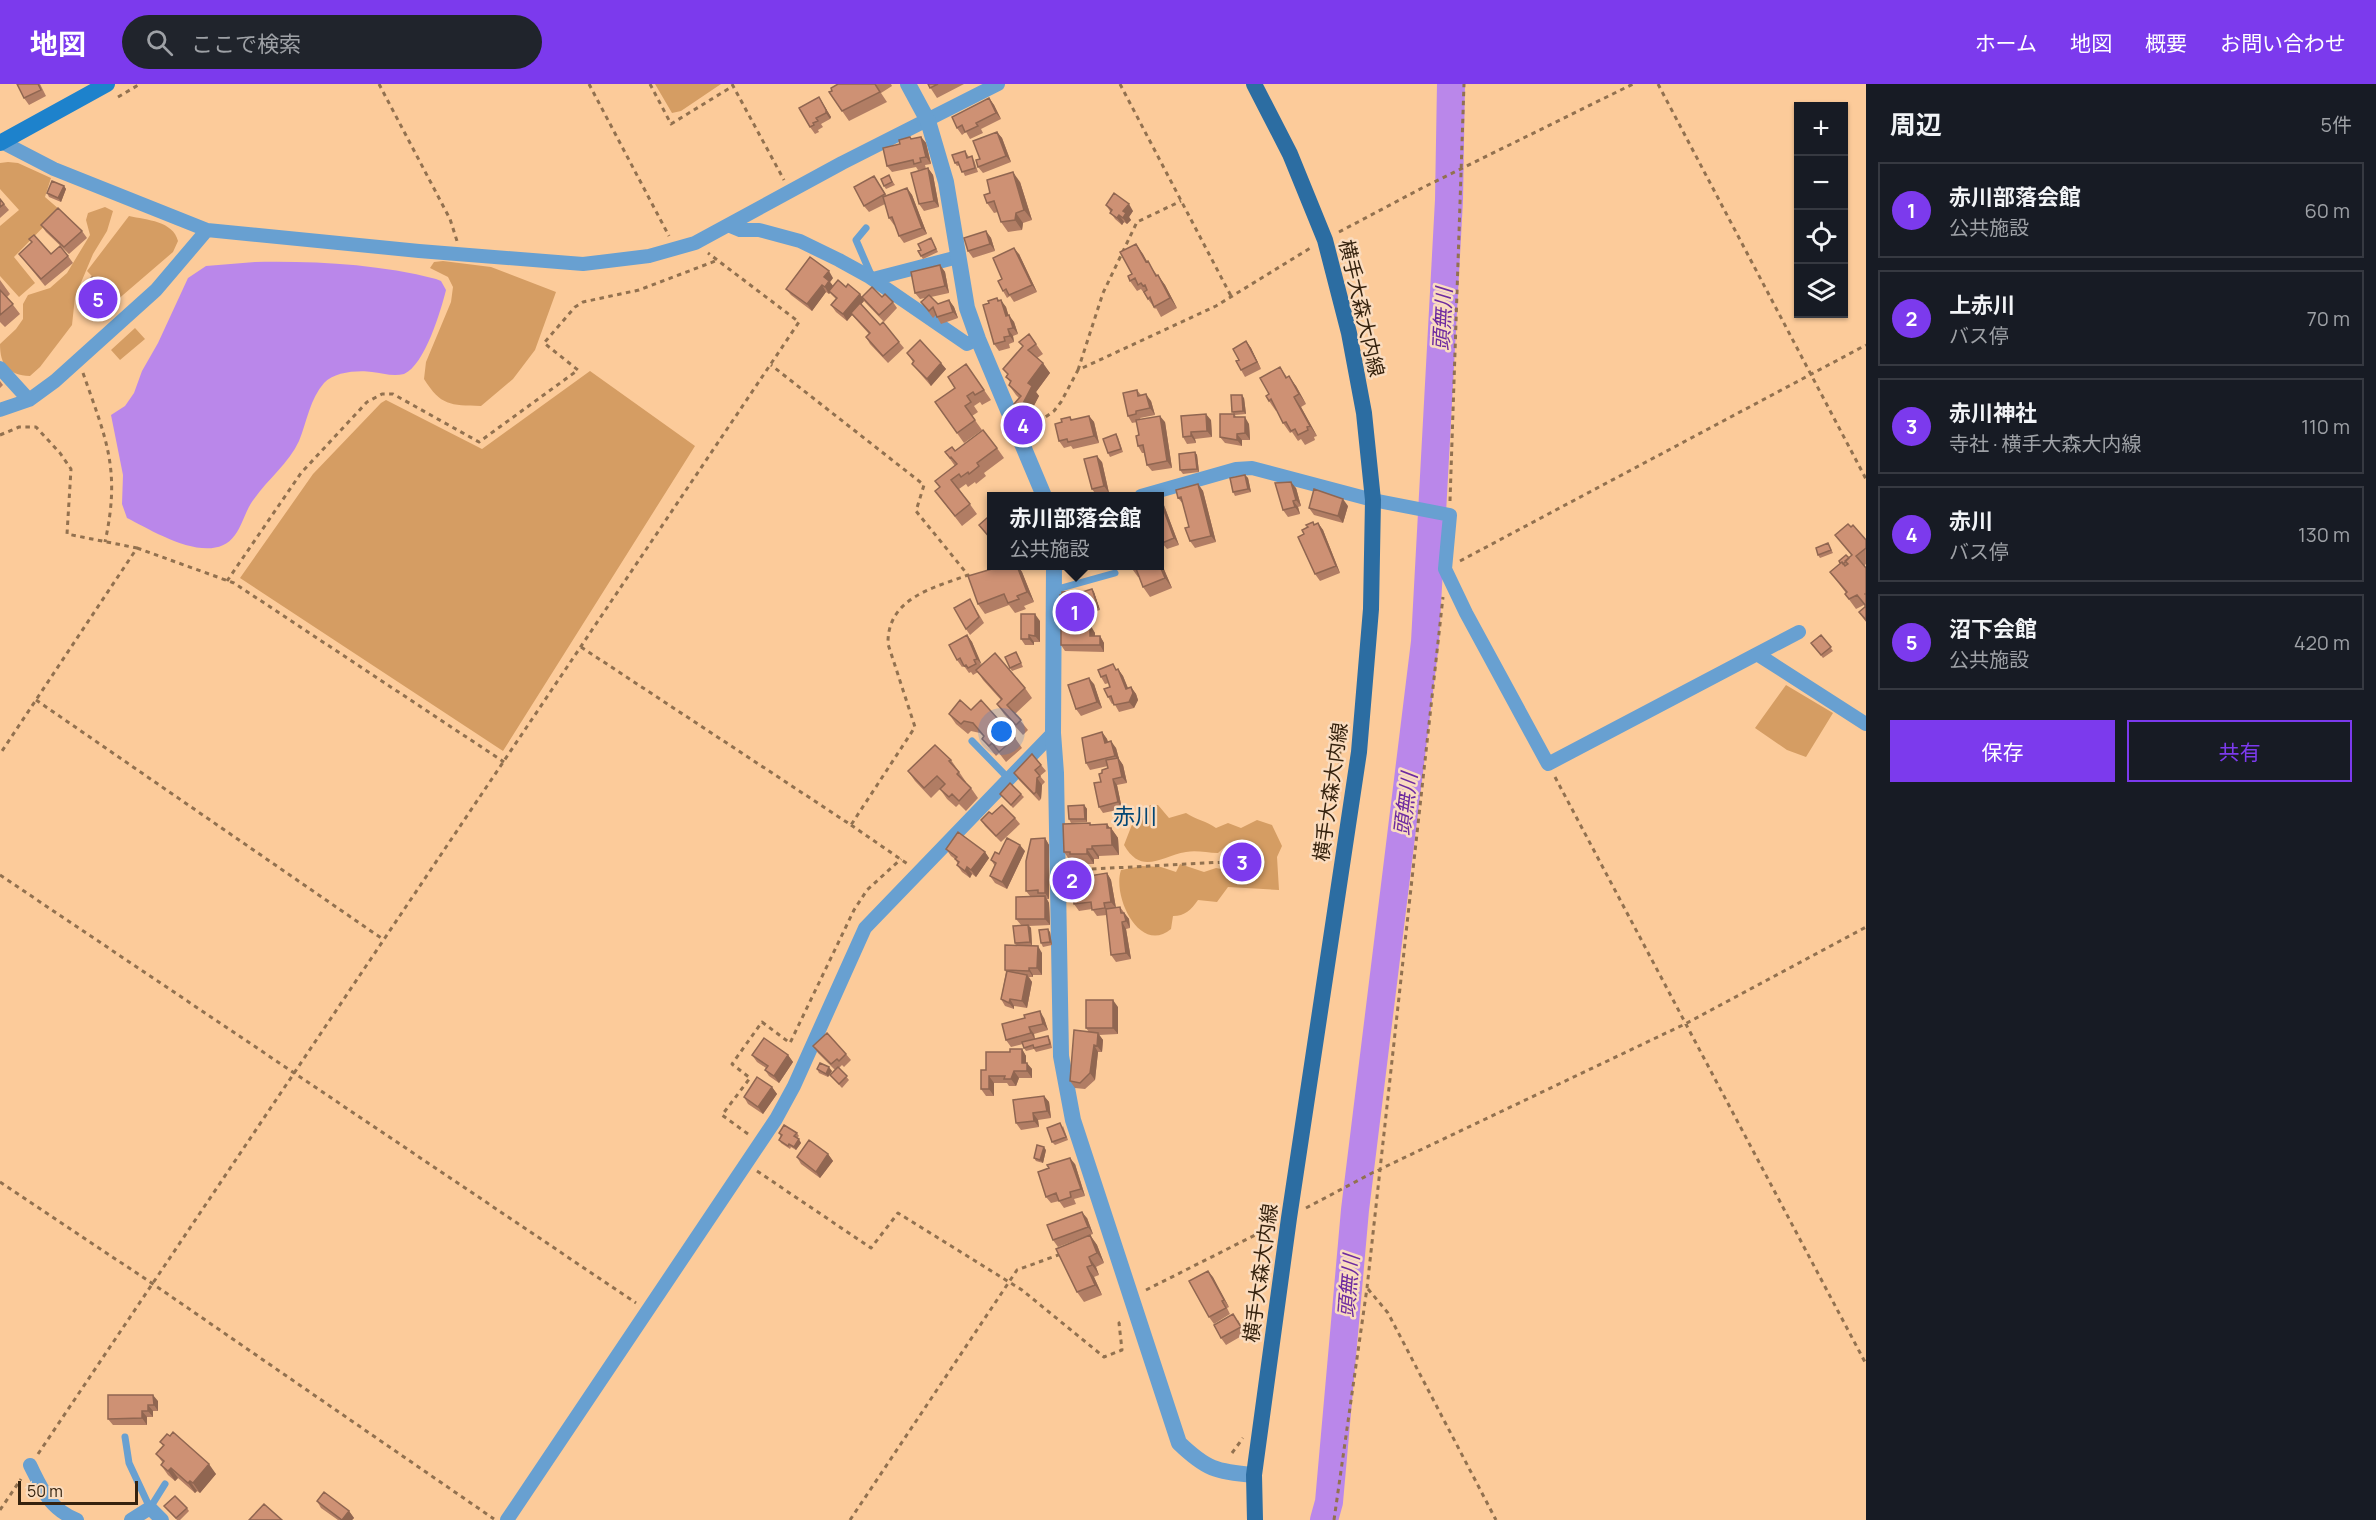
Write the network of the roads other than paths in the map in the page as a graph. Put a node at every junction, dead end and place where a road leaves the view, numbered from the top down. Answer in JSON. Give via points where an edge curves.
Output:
{"nodes":[{"id":1,"x":107,"y":84,"type":"edge"},
{"id":2,"x":908,"y":84,"type":"edge"},
{"id":3,"x":998,"y":84,"type":"edge"},
{"id":4,"x":1254,"y":84,"type":"edge"},
{"id":5,"x":928,"y":121,"type":"junction"},
{"id":6,"x":1,"y":142,"type":"edge"},
{"id":7,"x":728,"y":225,"type":"junction"},
{"id":8,"x":866,"y":228,"type":"dead end"},
{"id":9,"x":207,"y":230,"type":"junction"},
{"id":10,"x":958,"y":257,"type":"junction"},
{"id":11,"x":873,"y":279,"type":"junction"},
{"id":12,"x":978,"y":339,"type":"junction"},
{"id":13,"x":0,"y":368,"type":"edge"},
{"id":14,"x":29,"y":400,"type":"junction"},
{"id":15,"x":0,"y":410,"type":"edge"},
{"id":16,"x":1042,"y":492,"type":"edge"},
{"id":17,"x":1155,"y":492,"type":"edge"},
{"id":18,"x":1373,"y":500,"type":"junction"},
{"id":19,"x":1054,"y":570,"type":"edge"},
{"id":20,"x":1115,"y":573,"type":"dead end"},
{"id":21,"x":1054,"y":590,"type":"junction"},
{"id":22,"x":1799,"y":632,"type":"dead end"},
{"id":23,"x":1757,"y":654,"type":"junction"},
{"id":24,"x":1866,"y":724,"type":"edge"},
{"id":25,"x":1053,"y":733,"type":"junction"},
{"id":26,"x":972,"y":741,"type":"dead end"},
{"id":27,"x":1008,"y":778,"type":"junction"},
{"id":28,"x":124,"y":1437,"type":"dead end"},
{"id":29,"x":30,"y":1465,"type":"road end"},
{"id":30,"x":1254,"y":1475,"type":"junction"},
{"id":31,"x":165,"y":1484,"type":"dead end"},
{"id":32,"x":150,"y":1508,"type":"junction"},
{"id":33,"x":77,"y":1520,"type":"edge"},
{"id":34,"x":131,"y":1520,"type":"edge"},
{"id":35,"x":162,"y":1520,"type":"edge"},
{"id":36,"x":507,"y":1520,"type":"edge"},
{"id":37,"x":1255,"y":1520,"type":"edge"}],
"edges":[{"from":1,"to":6,"type":"main road"},
{"from":2,"to":5,"type":"street"},
{"from":3,"to":5,"type":"street"},
{"from":4,"to":18,"type":"main road","name":"横手大森大内線","via":[[1290,154],[1315,242],[1349,333],[1364,413]]},
{"from":5,"to":7,"type":"street"},
{"from":5,"to":10,"type":"street","via":[[946,182]]},
{"from":6,"to":9,"type":"street","via":[[54,169]]},
{"from":7,"to":9,"type":"street","via":[[695,243],[649,256],[583,264]]},
{"from":7,"to":11,"type":"street","via":[[800,241]]},
{"from":8,"to":11,"type":"lane","via":[[856,240]]},
{"from":9,"to":14,"type":"street","via":[[156,290]]},
{"from":10,"to":11,"type":"street"},
{"from":10,"to":12,"type":"street","via":[[967,308]]},
{"from":11,"to":12,"type":"street","via":[[967,344]]},
{"from":12,"to":16,"type":"street"},
{"from":13,"to":14,"type":"street"},
{"from":14,"to":15,"type":"street"},
{"from":17,"to":18,"type":"street","via":[[1252,468]]},
{"from":18,"to":23,"type":"street","via":[[1450,515],[1445,569],[1548,764]]},
{"from":18,"to":30,"type":"main road","name":"横手大森大内線","via":[[1371,609],[1359,752]]},
{"from":19,"to":21,"type":"street"},
{"from":20,"to":21,"type":"lane"},
{"from":21,"to":25,"type":"street"},
{"from":22,"to":23,"type":"street"},
{"from":23,"to":24,"type":"street"},
{"from":25,"to":27,"type":"street"},
{"from":25,"to":30,"type":"street","via":[[1061,1056],[1073,1120],[1179,1443],[1198,1461],[1222,1473]]},
{"from":26,"to":27,"type":"lane"},
{"from":27,"to":36,"type":"street","via":[[865,928],[776,1119]]},
{"from":28,"to":32,"type":"lane","via":[[129,1463]]},
{"from":29,"to":33,"type":"street","via":[[47,1498],[61,1513]]},
{"from":30,"to":37,"type":"main road","name":"横手大森大内線"},
{"from":31,"to":32,"type":"lane"},
{"from":32,"to":34,"type":"street"},
{"from":32,"to":35,"type":"street"}]}
